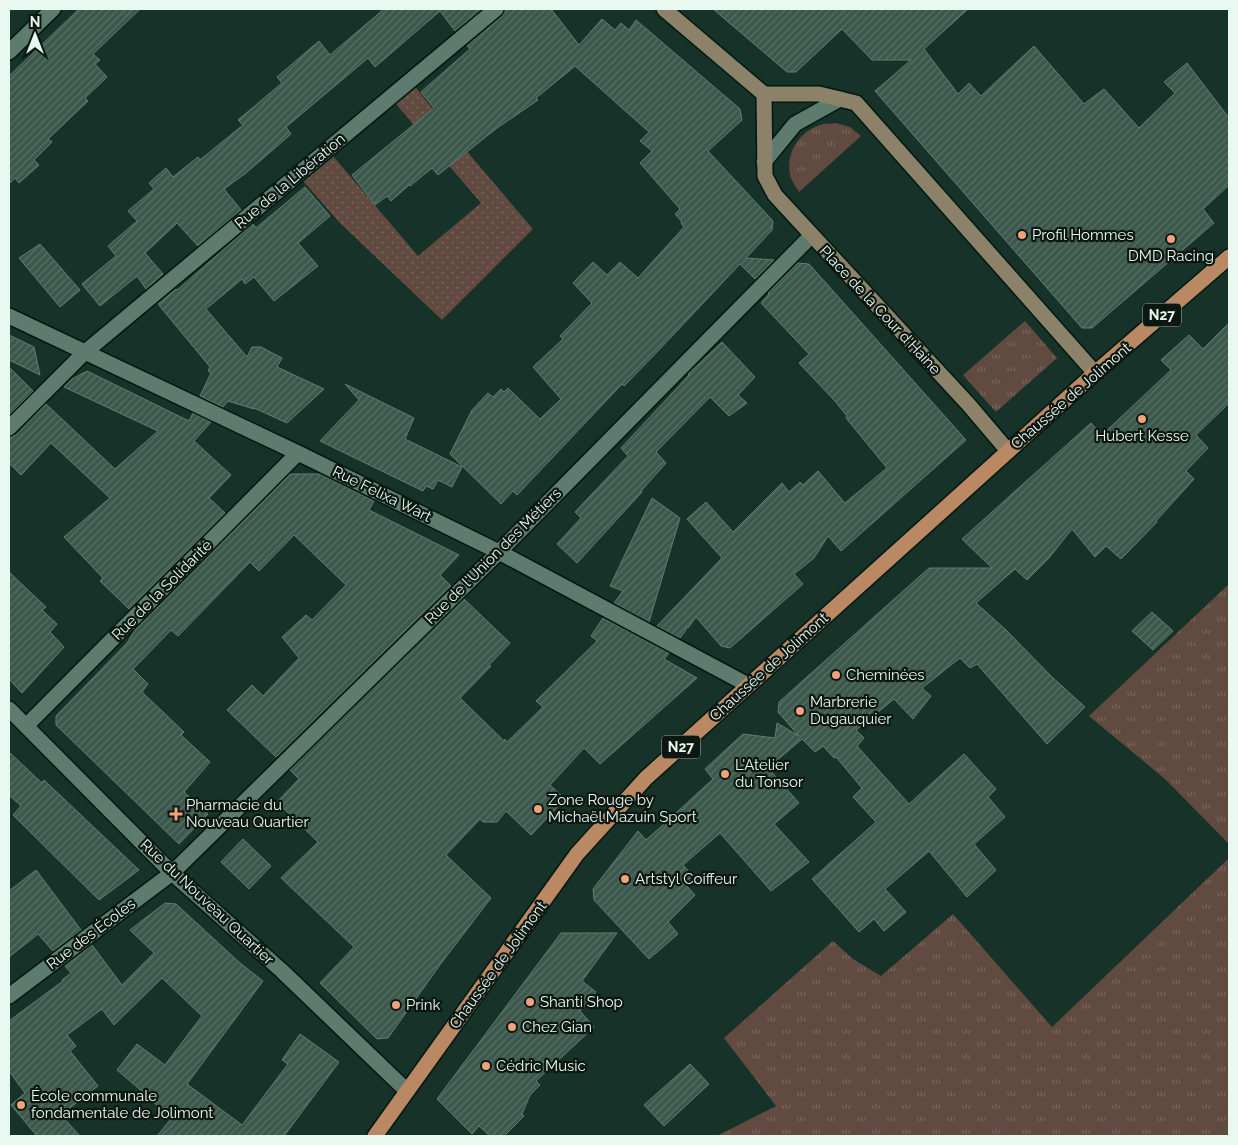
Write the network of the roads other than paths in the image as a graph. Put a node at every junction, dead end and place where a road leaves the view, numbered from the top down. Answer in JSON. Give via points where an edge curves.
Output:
{"nodes":[{"id":1,"x":53,"y":9,"type":"edge"},
{"id":2,"x":496,"y":9,"type":"edge"},
{"id":3,"x":664,"y":9,"type":"edge"},
{"id":4,"x":9,"y":52,"type":"edge"},
{"id":5,"x":764,"y":94,"type":"junction"},
{"id":6,"x":840,"y":99,"type":"junction"},
{"id":7,"x":764,"y":162,"type":"junction"},
{"id":8,"x":811,"y":236,"type":"junction"},
{"id":9,"x":1229,"y":257,"type":"edge"},
{"id":10,"x":9,"y":316,"type":"edge"},
{"id":11,"x":84,"y":353,"type":"junction"},
{"id":12,"x":1095,"y":373,"type":"junction"},
{"id":13,"x":9,"y":428,"type":"edge"},
{"id":14,"x":1008,"y":451,"type":"junction"},
{"id":15,"x":298,"y":453,"type":"junction"},
{"id":16,"x":499,"y":552,"type":"junction"},
{"id":17,"x":748,"y":685,"type":"junction"},
{"id":18,"x":9,"y":710,"type":"edge"},
{"id":19,"x":26,"y":726,"type":"junction"},
{"id":20,"x":172,"y":873,"type":"junction"},
{"id":21,"x":9,"y":996,"type":"edge"},
{"id":22,"x":407,"y":1091,"type":"junction"},
{"id":23,"x":375,"y":1136,"type":"edge"}],
"edges":[{"from":1,"to":4,"type":"street"},
{"from":2,"to":11,"type":"street","name":"Rue de la Libération"},
{"from":3,"to":5,"type":"street"},
{"from":5,"to":6,"type":"street","via":[[819,94]]},
{"from":5,"to":7,"type":"street","name":"Place de la Cour d'Haine"},
{"from":6,"to":7,"type":"street","via":[[795,124]]},
{"from":6,"to":12,"type":"street","via":[[856,103]]},
{"from":7,"to":8,"type":"street","name":"Place de la Cour d'Haine","via":[[765,176],[775,195]]},
{"from":8,"to":14,"type":"street","name":"Place de la Cour d'Haine"},
{"from":8,"to":16,"type":"street","name":"Rue de l'Union des Métiers"},
{"from":9,"to":12,"type":"main road","name":"Chaussée de Jolimont","number":"N27"},
{"from":10,"to":11,"type":"street","name":"Rue Felixa Wart"},
{"from":11,"to":13,"type":"street","name":"Rue de la Libération"},
{"from":11,"to":15,"type":"street","name":"Rue Felixa Wart"},
{"from":12,"to":14,"type":"main road","name":"Chaussée de Jolimont","number":"N27"},
{"from":14,"to":17,"type":"main road","name":"Chaussée de Jolimont","number":"N27"},
{"from":15,"to":16,"type":"street","name":"Rue Felixa Wart"},
{"from":15,"to":19,"type":"street","name":"Rue de la Solidarité"},
{"from":16,"to":17,"type":"street","name":"Rue Felixa Wart"},
{"from":16,"to":20,"type":"street","name":"Rue de l'Union des Métiers"},
{"from":17,"to":22,"type":"main road","name":"Chaussée de Jolimont","number":"N27","via":[[646,778],[577,854]]},
{"from":18,"to":19,"type":"street","name":"Rue du Nouveau Quartier"},
{"from":19,"to":20,"type":"street","name":"Rue du Nouveau Quartier"},
{"from":20,"to":21,"type":"street","name":"Rue des Écoles"},
{"from":20,"to":22,"type":"street","name":"Rue du Nouveau Quartier"},
{"from":22,"to":23,"type":"main road","name":"Chaussée de Jolimont","number":"N27"}]}
